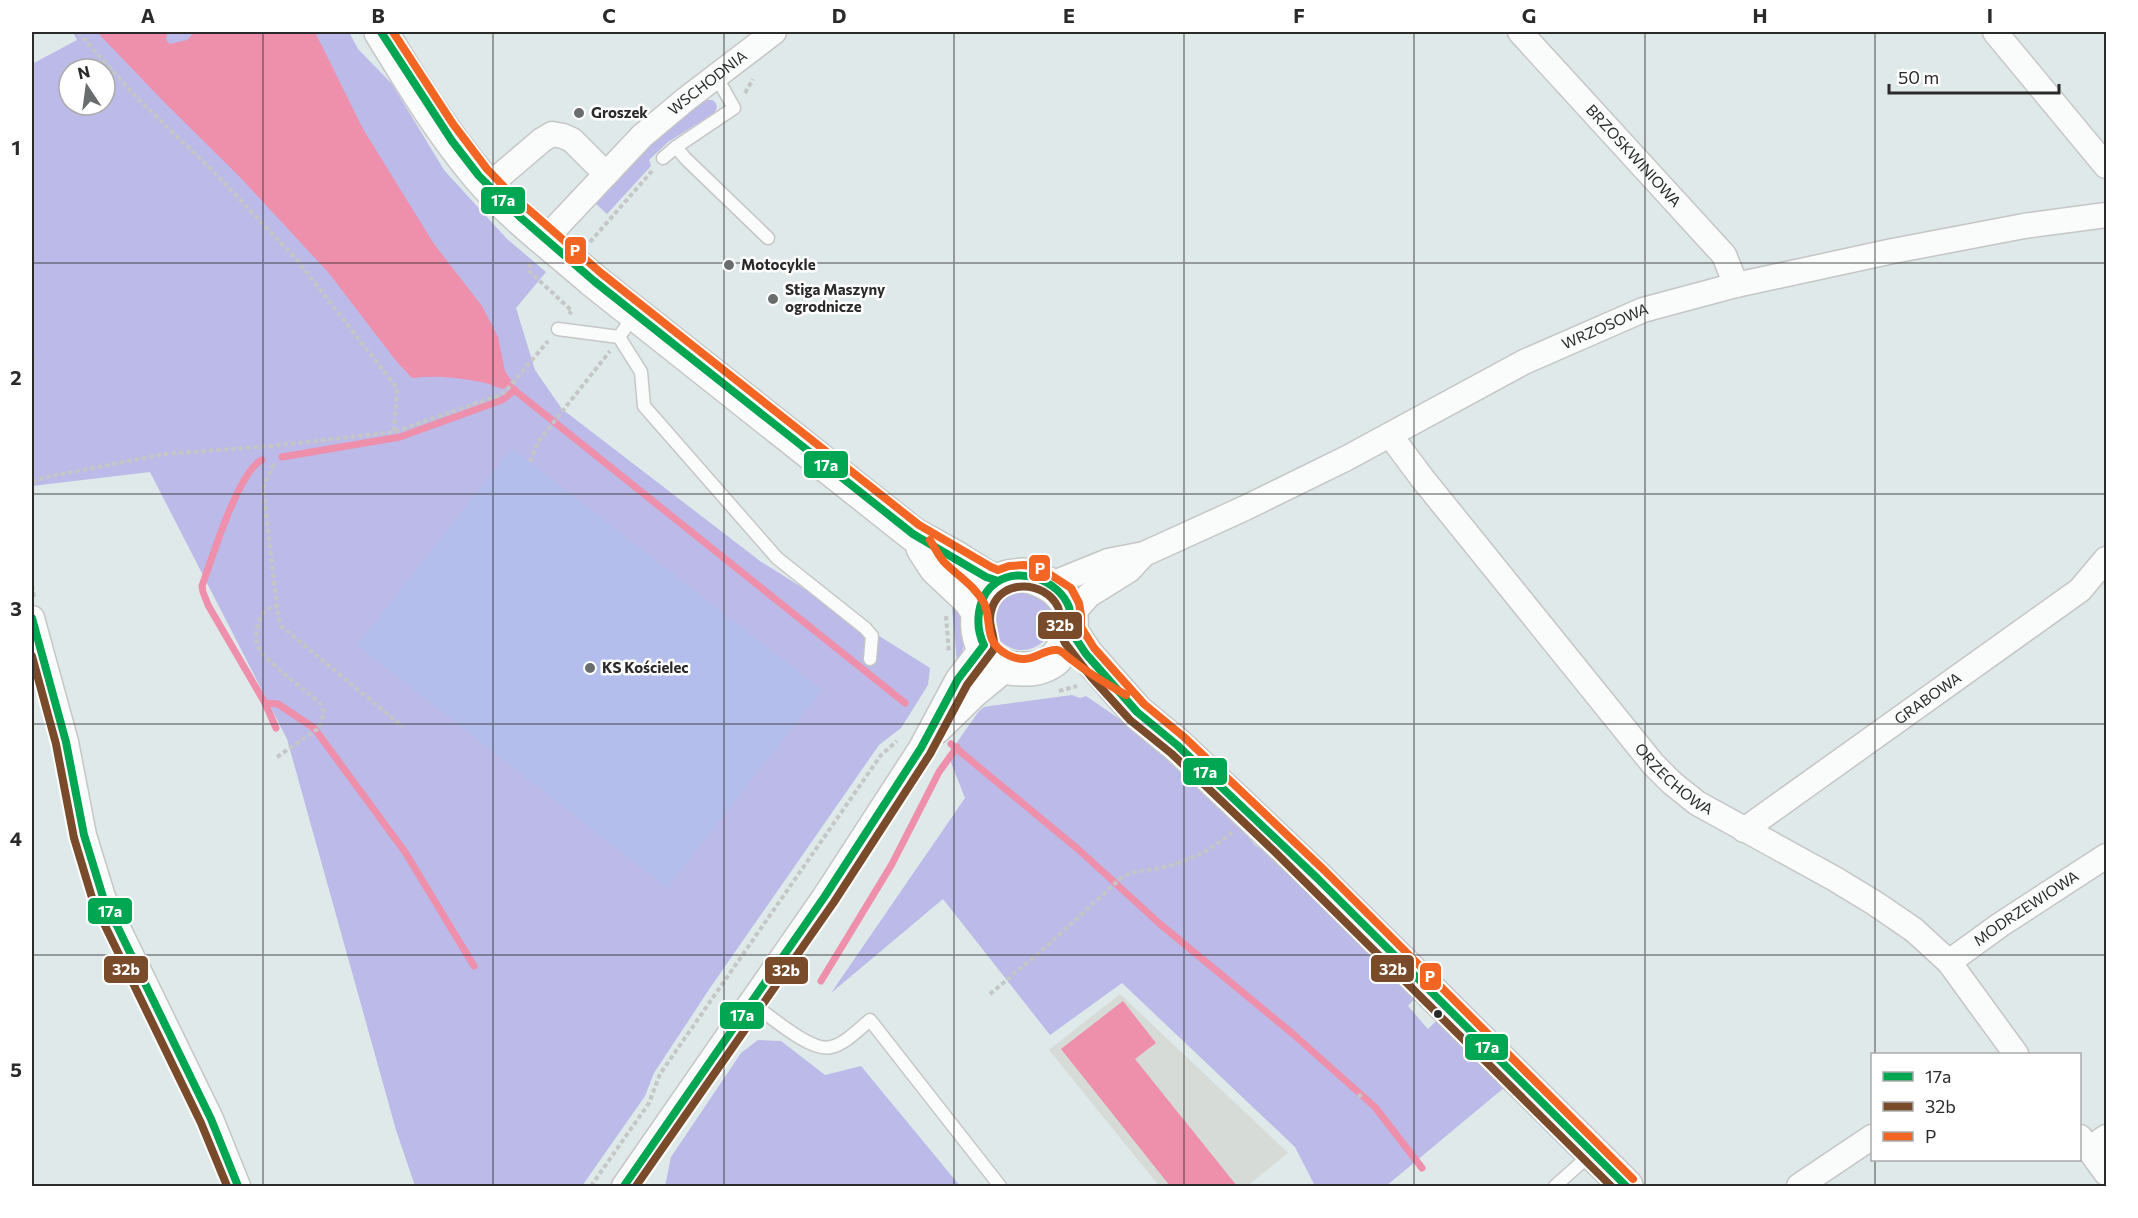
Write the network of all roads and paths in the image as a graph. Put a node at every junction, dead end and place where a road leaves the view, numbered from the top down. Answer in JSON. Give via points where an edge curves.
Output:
{"nodes":[{"id":1,"x":78,"y":32,"type":"edge"},
{"id":2,"x":381,"y":32,"type":"edge"},
{"id":3,"x":774,"y":32,"type":"edge"},
{"id":4,"x":1521,"y":32,"type":"edge"},
{"id":5,"x":1995,"y":32,"type":"edge"},
{"id":6,"x":716,"y":76,"type":"junction"},
{"id":7,"x":676,"y":147,"type":"junction"},
{"id":8,"x":663,"y":158,"type":"dead end"},
{"id":9,"x":2106,"y":166,"type":"edge"},
{"id":10,"x":606,"y":174,"type":"junction"},
{"id":11,"x":501,"y":175,"type":"dead end"},
{"id":12,"x":647,"y":176,"type":"dead end"},
{"id":13,"x":2105,"y":221,"type":"edge"},
{"id":14,"x":593,"y":237,"type":"dead end"},
{"id":15,"x":768,"y":238,"type":"dead end"},
{"id":16,"x":545,"y":239,"type":"junction"},
{"id":17,"x":529,"y":271,"type":"dead end"},
{"id":18,"x":1736,"y":285,"type":"junction"},
{"id":19,"x":627,"y":325,"type":"junction"},
{"id":20,"x":558,"y":329,"type":"junction"},
{"id":21,"x":394,"y":432,"type":"junction"},
{"id":22,"x":1390,"y":435,"type":"junction"},
{"id":23,"x":530,"y":462,"type":"dead end"},
{"id":24,"x":274,"y":464,"type":"dead end"},
{"id":25,"x":32,"y":482,"type":"edge"},
{"id":26,"x":913,"y":534,"type":"junction"},
{"id":27,"x":1144,"y":554,"type":"junction"},
{"id":28,"x":2106,"y":559,"type":"edge"},
{"id":29,"x":998,"y":581,"type":"junction"},
{"id":30,"x":1049,"y":585,"type":"junction"},
{"id":31,"x":277,"y":606,"type":"junction"},
{"id":32,"x":946,"y":609,"type":"dead end"},
{"id":33,"x":978,"y":612,"type":"junction"},
{"id":34,"x":32,"y":618,"type":"edge"},
{"id":35,"x":1070,"y":623,"type":"junction"},
{"id":36,"x":984,"y":645,"type":"junction"},
{"id":37,"x":870,"y":659,"type":"dead end"},
{"id":38,"x":948,"y":660,"type":"dead end"},
{"id":39,"x":1054,"y":660,"type":"junction"},
{"id":40,"x":1009,"y":667,"type":"junction"},
{"id":41,"x":1137,"y":712,"type":"junction"},
{"id":42,"x":403,"y":727,"type":"dead end"},
{"id":43,"x":913,"y":741,"type":"junction"},
{"id":44,"x":277,"y":757,"type":"dead end"},
{"id":45,"x":1251,"y":816,"type":"junction"},
{"id":46,"x":1744,"y":830,"type":"junction"},
{"id":47,"x":2106,"y":856,"type":"edge"},
{"id":48,"x":1949,"y":962,"type":"junction"},
{"id":49,"x":990,"y":994,"type":"dead end"},
{"id":50,"x":750,"y":1002,"type":"junction"},
{"id":51,"x":2007,"y":1051,"type":"edge"},
{"id":52,"x":1365,"y":1092,"type":"dead end"},
{"id":53,"x":1358,"y":1097,"type":"dead end"},
{"id":54,"x":1871,"y":1138,"type":"edge"},
{"id":55,"x":2091,"y":1141,"type":"edge"},
{"id":56,"x":1592,"y":1154,"type":"junction"},
{"id":57,"x":2106,"y":1173,"type":"edge"},
{"id":58,"x":238,"y":1186,"type":"edge"},
{"id":59,"x":591,"y":1186,"type":"edge"},
{"id":60,"x":624,"y":1186,"type":"edge"},
{"id":61,"x":1000,"y":1186,"type":"edge"},
{"id":62,"x":1555,"y":1186,"type":"edge"},
{"id":63,"x":1626,"y":1186,"type":"edge"},
{"id":64,"x":1799,"y":1186,"type":"edge"}],
"edges":[{"from":1,"to":21,"type":"path","via":[[137,98],[297,260],[397,388]]},
{"from":2,"to":16,"type":"main road","via":[[423,101],[479,176]]},
{"from":3,"to":6,"type":"street","name":"WSCHODNIA"},
{"from":4,"to":18,"type":"street","name":"BRZOSKWINIOWA","via":[[1724,255]]},
{"from":5,"to":9,"type":"street"},
{"from":6,"to":7,"type":"lane","via":[[734,108]]},
{"from":6,"to":10,"type":"street","name":"WSCHODNIA","via":[[642,136]]},
{"from":7,"to":8,"type":"lane"},
{"from":7,"to":15,"type":"lane"},
{"from":10,"to":11,"type":"street","via":[[572,140],[552,134]]},
{"from":10,"to":16,"type":"street","name":"WSCHODNIA"},
{"from":12,"to":14,"type":"path"},
{"from":13,"to":18,"type":"street","name":"WRZOSOWA","via":[[2024,226]]},
{"from":16,"to":19,"type":"main road"},
{"from":17,"to":20,"type":"path","via":[[572,311]]},
{"from":18,"to":22,"type":"street","name":"WRZOSOWA","via":[[1644,310],[1580,336]]},
{"from":19,"to":20,"type":"lane"},
{"from":19,"to":23,"type":"path","via":[[538,442]]},
{"from":19,"to":26,"type":"main road"},
{"from":19,"to":37,"type":"lane","via":[[641,372],[644,406],[777,558],[866,628],[872,636]]},
{"from":20,"to":21,"type":"path","via":[[505,392]]},
{"from":21,"to":25,"type":"path","via":[[165,454]]},
{"from":22,"to":27,"type":"street","name":"WRZOSOWA"},
{"from":22,"to":46,"type":"street","name":"ORZECHOWA","via":[[1653,764],[1697,803]]},
{"from":24,"to":31,"type":"path","via":[[263,486]]},
{"from":26,"to":29,"type":"main road"},
{"from":26,"to":33,"type":"main road","via":[[936,568]]},
{"from":27,"to":30,"type":"street","name":"WRZOSOWA","via":[[1108,561]]},
{"from":27,"to":35,"type":"street","name":"WRZOSOWA","via":[[1129,570],[1089,595]]},
{"from":28,"to":46,"type":"street","name":"GRABOWA","via":[[2080,590]]},
{"from":29,"to":30,"type":"main road","via":[[1024,575]]},
{"from":29,"to":33,"type":"main road","via":[[987,592]]},
{"from":30,"to":35,"type":"main road","via":[[1069,605]]},
{"from":31,"to":42,"type":"path","via":[[281,626]]},
{"from":31,"to":44,"type":"path","via":[[261,615],[257,646],[263,657],[320,703],[324,712],[319,728]]},
{"from":32,"to":38,"type":"path"},
{"from":33,"to":36,"type":"main road","via":[[978,633]]},
{"from":34,"to":58,"type":"street","via":[[66,742],[84,835],[103,897],[211,1119]]},
{"from":35,"to":39,"type":"main road","via":[[1066,643]]},
{"from":35,"to":41,"type":"main road","via":[[1086,654]]},
{"from":36,"to":40,"type":"main road","via":[[994,661]]},
{"from":36,"to":43,"type":"street"},
{"from":39,"to":40,"type":"main road","via":[[1033,669]]},
{"from":39,"to":41,"type":"main road","via":[[1097,691]]},
{"from":40,"to":43,"type":"street"},
{"from":41,"to":45,"type":"main road"},
{"from":43,"to":50,"type":"street","via":[[825,896]]},
{"from":43,"to":59,"type":"path","via":[[881,755],[660,1074],[649,1102]]},
{"from":45,"to":49,"type":"path","via":[[1218,845],[1188,859],[1132,871],[1119,879]]},
{"from":45,"to":56,"type":"main road"},
{"from":46,"to":48,"type":"street","name":"ORZECHOWA","via":[[1876,904],[1914,930]]},
{"from":47,"to":48,"type":"street","name":"MODRZEWIOWA"},
{"from":48,"to":51,"type":"street","name":"ORZECHOWA"},
{"from":50,"to":60,"type":"street"},
{"from":50,"to":61,"type":"lane","via":[[810,1044],[822,1048],[836,1046],[870,1020]]},
{"from":52,"to":53,"type":"path"},
{"from":54,"to":64,"type":"street"},
{"from":55,"to":57,"type":"street"},
{"from":56,"to":62,"type":"lane"},
{"from":56,"to":63,"type":"main road"}]}
